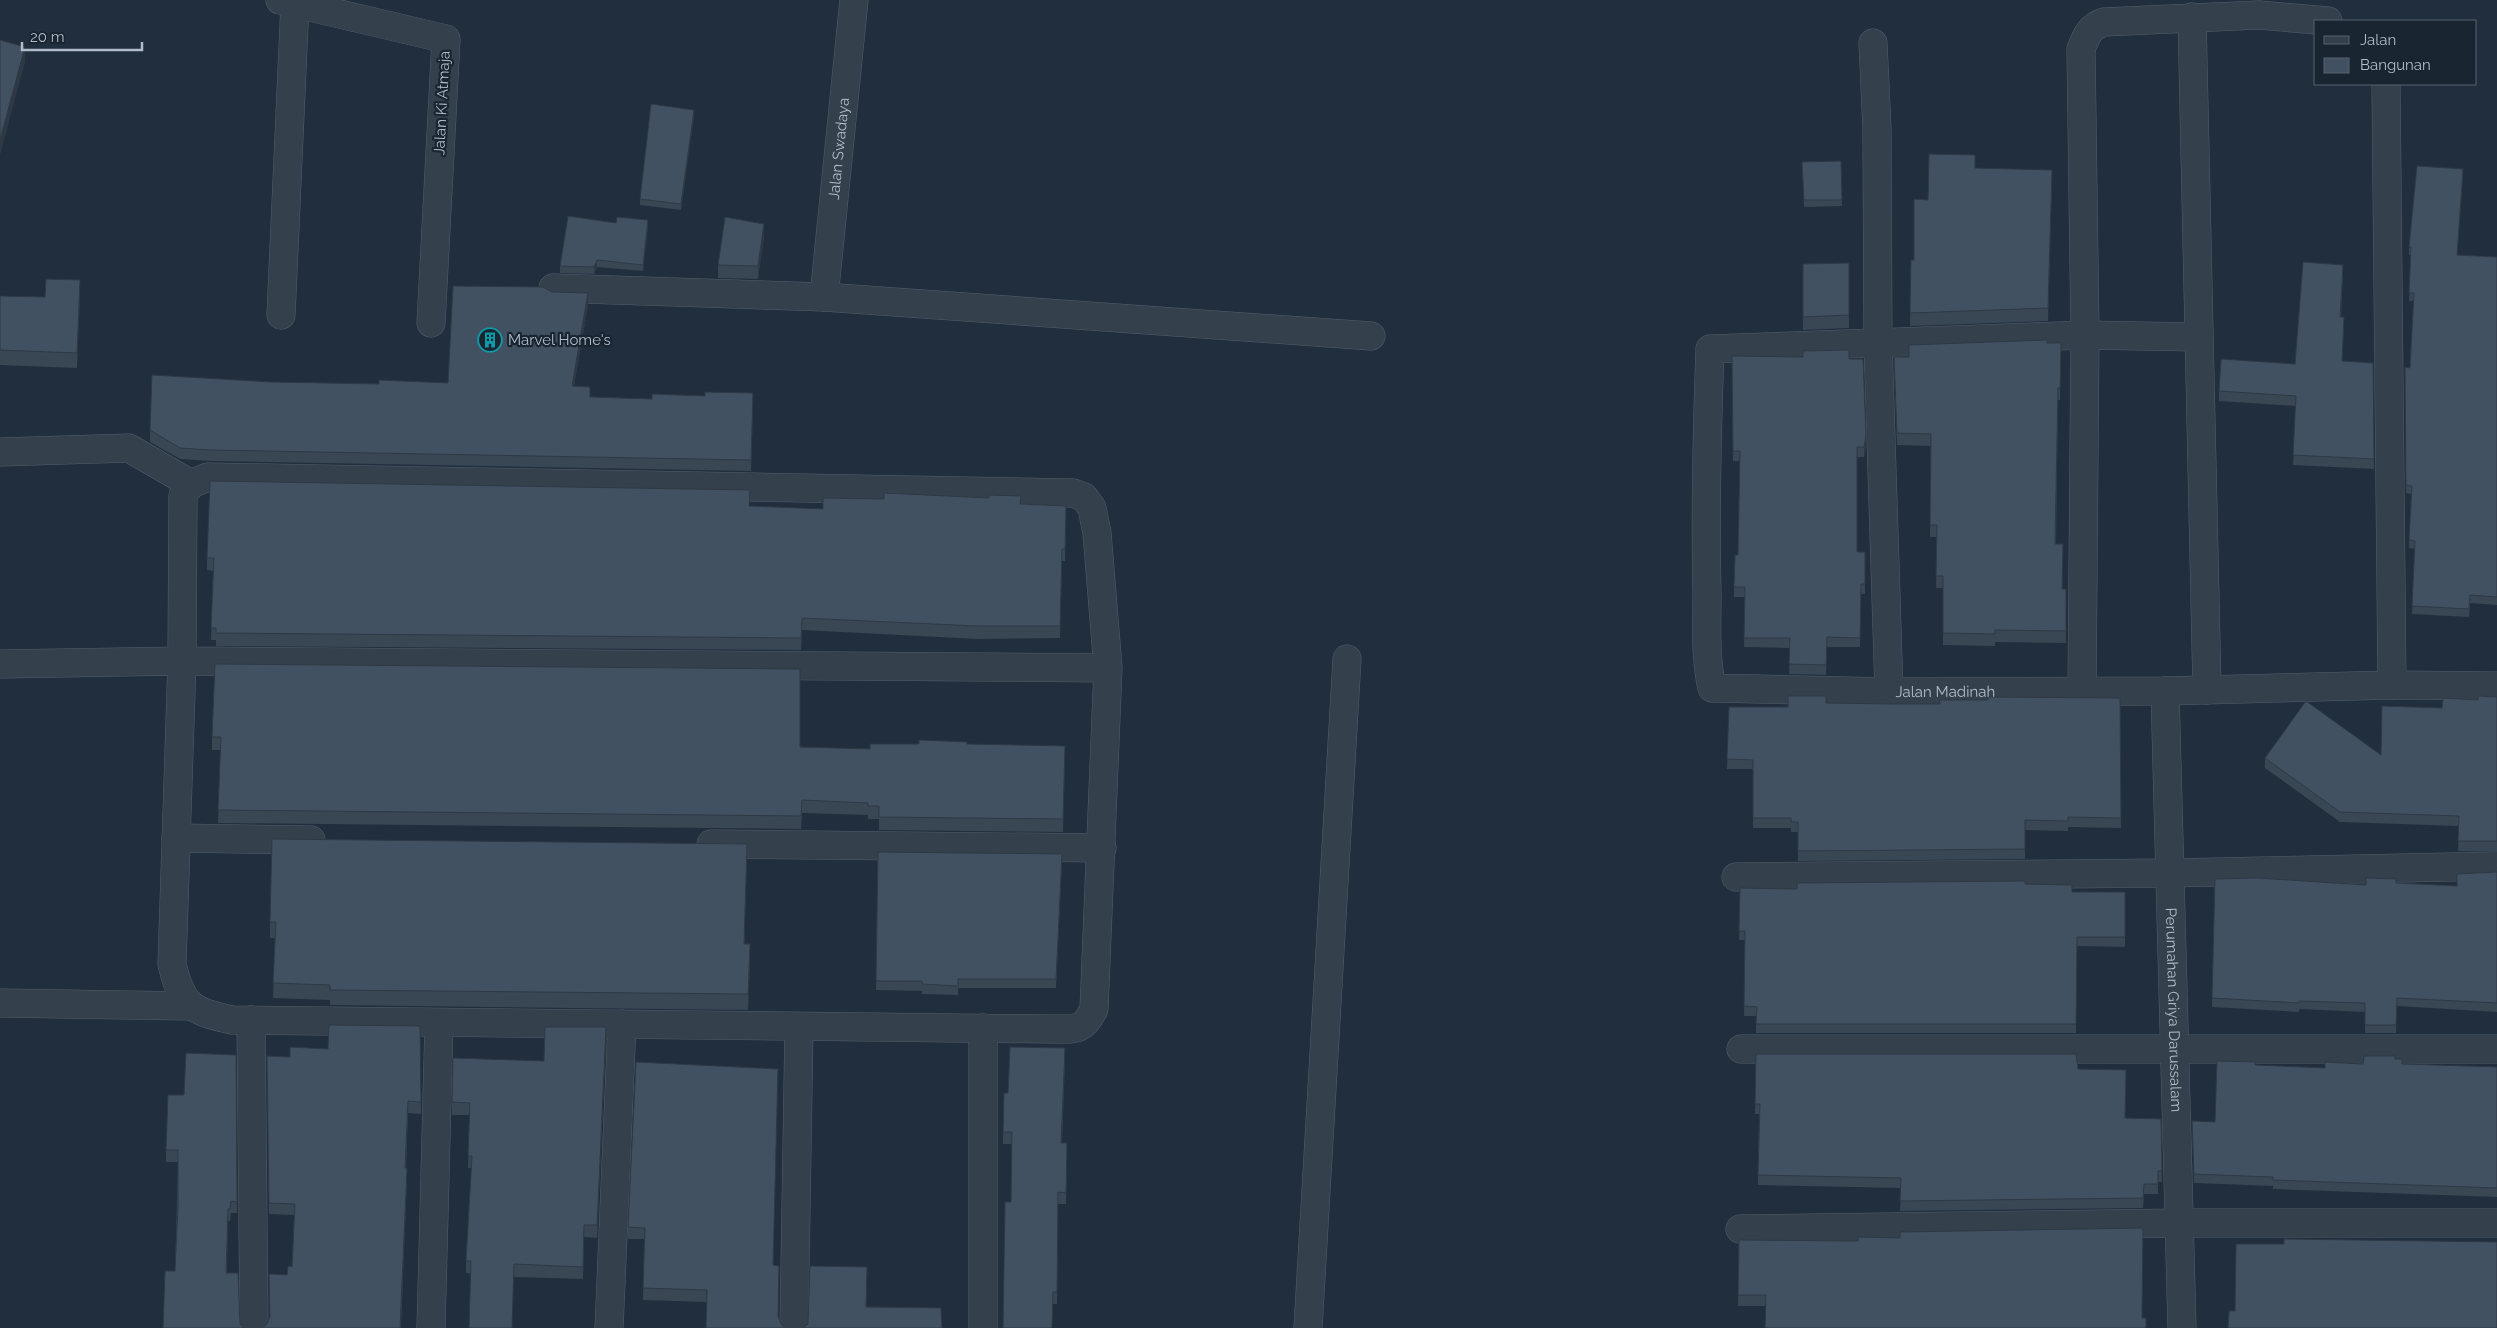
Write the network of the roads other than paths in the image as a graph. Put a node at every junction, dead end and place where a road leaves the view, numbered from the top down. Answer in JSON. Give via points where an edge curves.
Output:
{"nodes":[{"id":1,"x":854,"y":0,"type":"edge"},
{"id":2,"x":288,"y":2,"type":"edge"},
{"id":3,"x":2192,"y":17,"type":"junction"},
{"id":4,"x":2316,"y":20,"type":"edge"},
{"id":5,"x":1873,"y":43,"type":"dead end"},
{"id":6,"x":2386,"y":85,"type":"edge"},
{"id":7,"x":552,"y":288,"type":"dead end"},
{"id":8,"x":824,"y":297,"type":"junction"},
{"id":9,"x":281,"y":315,"type":"dead end"},
{"id":10,"x":431,"y":323,"type":"dead end"},
{"id":11,"x":1371,"y":336,"type":"dead end"},
{"id":12,"x":2086,"y":336,"type":"junction"},
{"id":13,"x":2198,"y":337,"type":"junction"},
{"id":14,"x":1878,"y":344,"type":"junction"},
{"id":15,"x":0,"y":452,"type":"edge"},
{"id":16,"x":191,"y":484,"type":"junction"},
{"id":17,"x":1347,"y":659,"type":"dead end"},
{"id":18,"x":182,"y":660,"type":"junction"},
{"id":19,"x":0,"y":664,"type":"edge"},
{"id":20,"x":1108,"y":668,"type":"junction"},
{"id":21,"x":2392,"y":685,"type":"junction"},
{"id":22,"x":2497,"y":686,"type":"edge"},
{"id":23,"x":2206,"y":690,"type":"junction"},
{"id":24,"x":2082,"y":691,"type":"junction"},
{"id":25,"x":2165,"y":691,"type":"junction"},
{"id":26,"x":1889,"y":692,"type":"junction"},
{"id":27,"x":176,"y":838,"type":"junction"},
{"id":28,"x":336,"y":840,"type":"edge"},
{"id":29,"x":684,"y":844,"type":"edge"},
{"id":30,"x":1102,"y":848,"type":"junction"},
{"id":31,"x":2497,"y":866,"type":"edge"},
{"id":32,"x":2170,"y":873,"type":"junction"},
{"id":33,"x":1736,"y":877,"type":"dead end"},
{"id":34,"x":0,"y":1003,"type":"edge"},
{"id":35,"x":190,"y":1006,"type":"junction"},
{"id":36,"x":251,"y":1020,"type":"junction"},
{"id":37,"x":440,"y":1023,"type":"junction"},
{"id":38,"x":622,"y":1024,"type":"junction"},
{"id":39,"x":799,"y":1026,"type":"junction"},
{"id":40,"x":983,"y":1028,"type":"junction"},
{"id":41,"x":2175,"y":1048,"type":"junction"},
{"id":42,"x":2497,"y":1049,"type":"edge"},
{"id":43,"x":1741,"y":1050,"type":"dead end"},
{"id":44,"x":2179,"y":1223,"type":"junction"},
{"id":45,"x":2497,"y":1223,"type":"edge"},
{"id":46,"x":1740,"y":1229,"type":"dead end"},
{"id":47,"x":254,"y":1328,"type":"edge"},
{"id":48,"x":431,"y":1328,"type":"edge"},
{"id":49,"x":609,"y":1328,"type":"edge"},
{"id":50,"x":794,"y":1328,"type":"edge"},
{"id":51,"x":983,"y":1328,"type":"edge"},
{"id":52,"x":1308,"y":1328,"type":"edge"},
{"id":53,"x":2182,"y":1328,"type":"edge"}],
"edges":[{"from":1,"to":8,"type":"street","name":"Jalan Swadaya"},
{"from":2,"to":9,"type":"street","name":"Jalan Ki Atmaja"},
{"from":2,"to":10,"type":"street","name":"Jalan Ki Atmaja","via":[[446,39]]},
{"from":3,"to":4,"type":"street","via":[[2259,15]]},
{"from":3,"to":12,"type":"street","via":[[2104,22],[2087,32],[2082,49]]},
{"from":3,"to":13,"type":"street"},
{"from":5,"to":14,"type":"street"},
{"from":6,"to":21,"type":"street"},
{"from":7,"to":8,"type":"street"},
{"from":8,"to":11,"type":"street"},
{"from":12,"to":13,"type":"street"},
{"from":12,"to":14,"type":"street"},
{"from":12,"to":24,"type":"street"},
{"from":13,"to":23,"type":"street"},
{"from":14,"to":26,"type":"street"},
{"from":14,"to":26,"type":"street","name":"Jalan Madinah","via":[[1710,349],[1706,452],[1708,643],[1712,688]]},
{"from":15,"to":16,"type":"street","via":[[129,448]]},
{"from":16,"to":18,"type":"street","via":[[183,495],[181,508]]},
{"from":16,"to":20,"type":"street","via":[[208,477],[1073,492],[1084,497],[1092,508],[1097,533]]},
{"from":17,"to":52,"type":"street"},
{"from":18,"to":19,"type":"street"},
{"from":18,"to":20,"type":"street"},
{"from":18,"to":27,"type":"street"},
{"from":20,"to":30,"type":"street"},
{"from":21,"to":22,"type":"street","name":"Jalan Madinah"},
{"from":21,"to":23,"type":"street","name":"Jalan Madinah"},
{"from":23,"to":25,"type":"street","name":"Jalan Madinah"},
{"from":24,"to":25,"type":"street","name":"Jalan Madinah"},
{"from":24,"to":26,"type":"street","name":"Jalan Madinah"},
{"from":25,"to":32,"type":"street","name":"Perumahan Griya Darussalam"},
{"from":27,"to":28,"type":"street"},
{"from":27,"to":35,"type":"street","via":[[172,964],[177,986]]},
{"from":29,"to":30,"type":"street"},
{"from":30,"to":40,"type":"street","via":[[1094,1009],[1088,1023],[1079,1028]]},
{"from":31,"to":32,"type":"street"},
{"from":32,"to":33,"type":"street"},
{"from":32,"to":41,"type":"street","name":"Perumahan Griya Darussalam"},
{"from":34,"to":35,"type":"street"},
{"from":35,"to":36,"type":"street","via":[[232,1020]]},
{"from":36,"to":37,"type":"street"},
{"from":36,"to":47,"type":"street"},
{"from":37,"to":38,"type":"street"},
{"from":37,"to":48,"type":"street"},
{"from":38,"to":39,"type":"street"},
{"from":38,"to":49,"type":"street"},
{"from":39,"to":40,"type":"street"},
{"from":39,"to":50,"type":"street"},
{"from":40,"to":51,"type":"street"},
{"from":41,"to":42,"type":"street"},
{"from":41,"to":43,"type":"street"},
{"from":41,"to":44,"type":"street","name":"Perumahan Griya Darussalam"},
{"from":44,"to":45,"type":"street"},
{"from":44,"to":46,"type":"street"},
{"from":44,"to":53,"type":"street","name":"Perumahan Griya Darussalam"}]}
